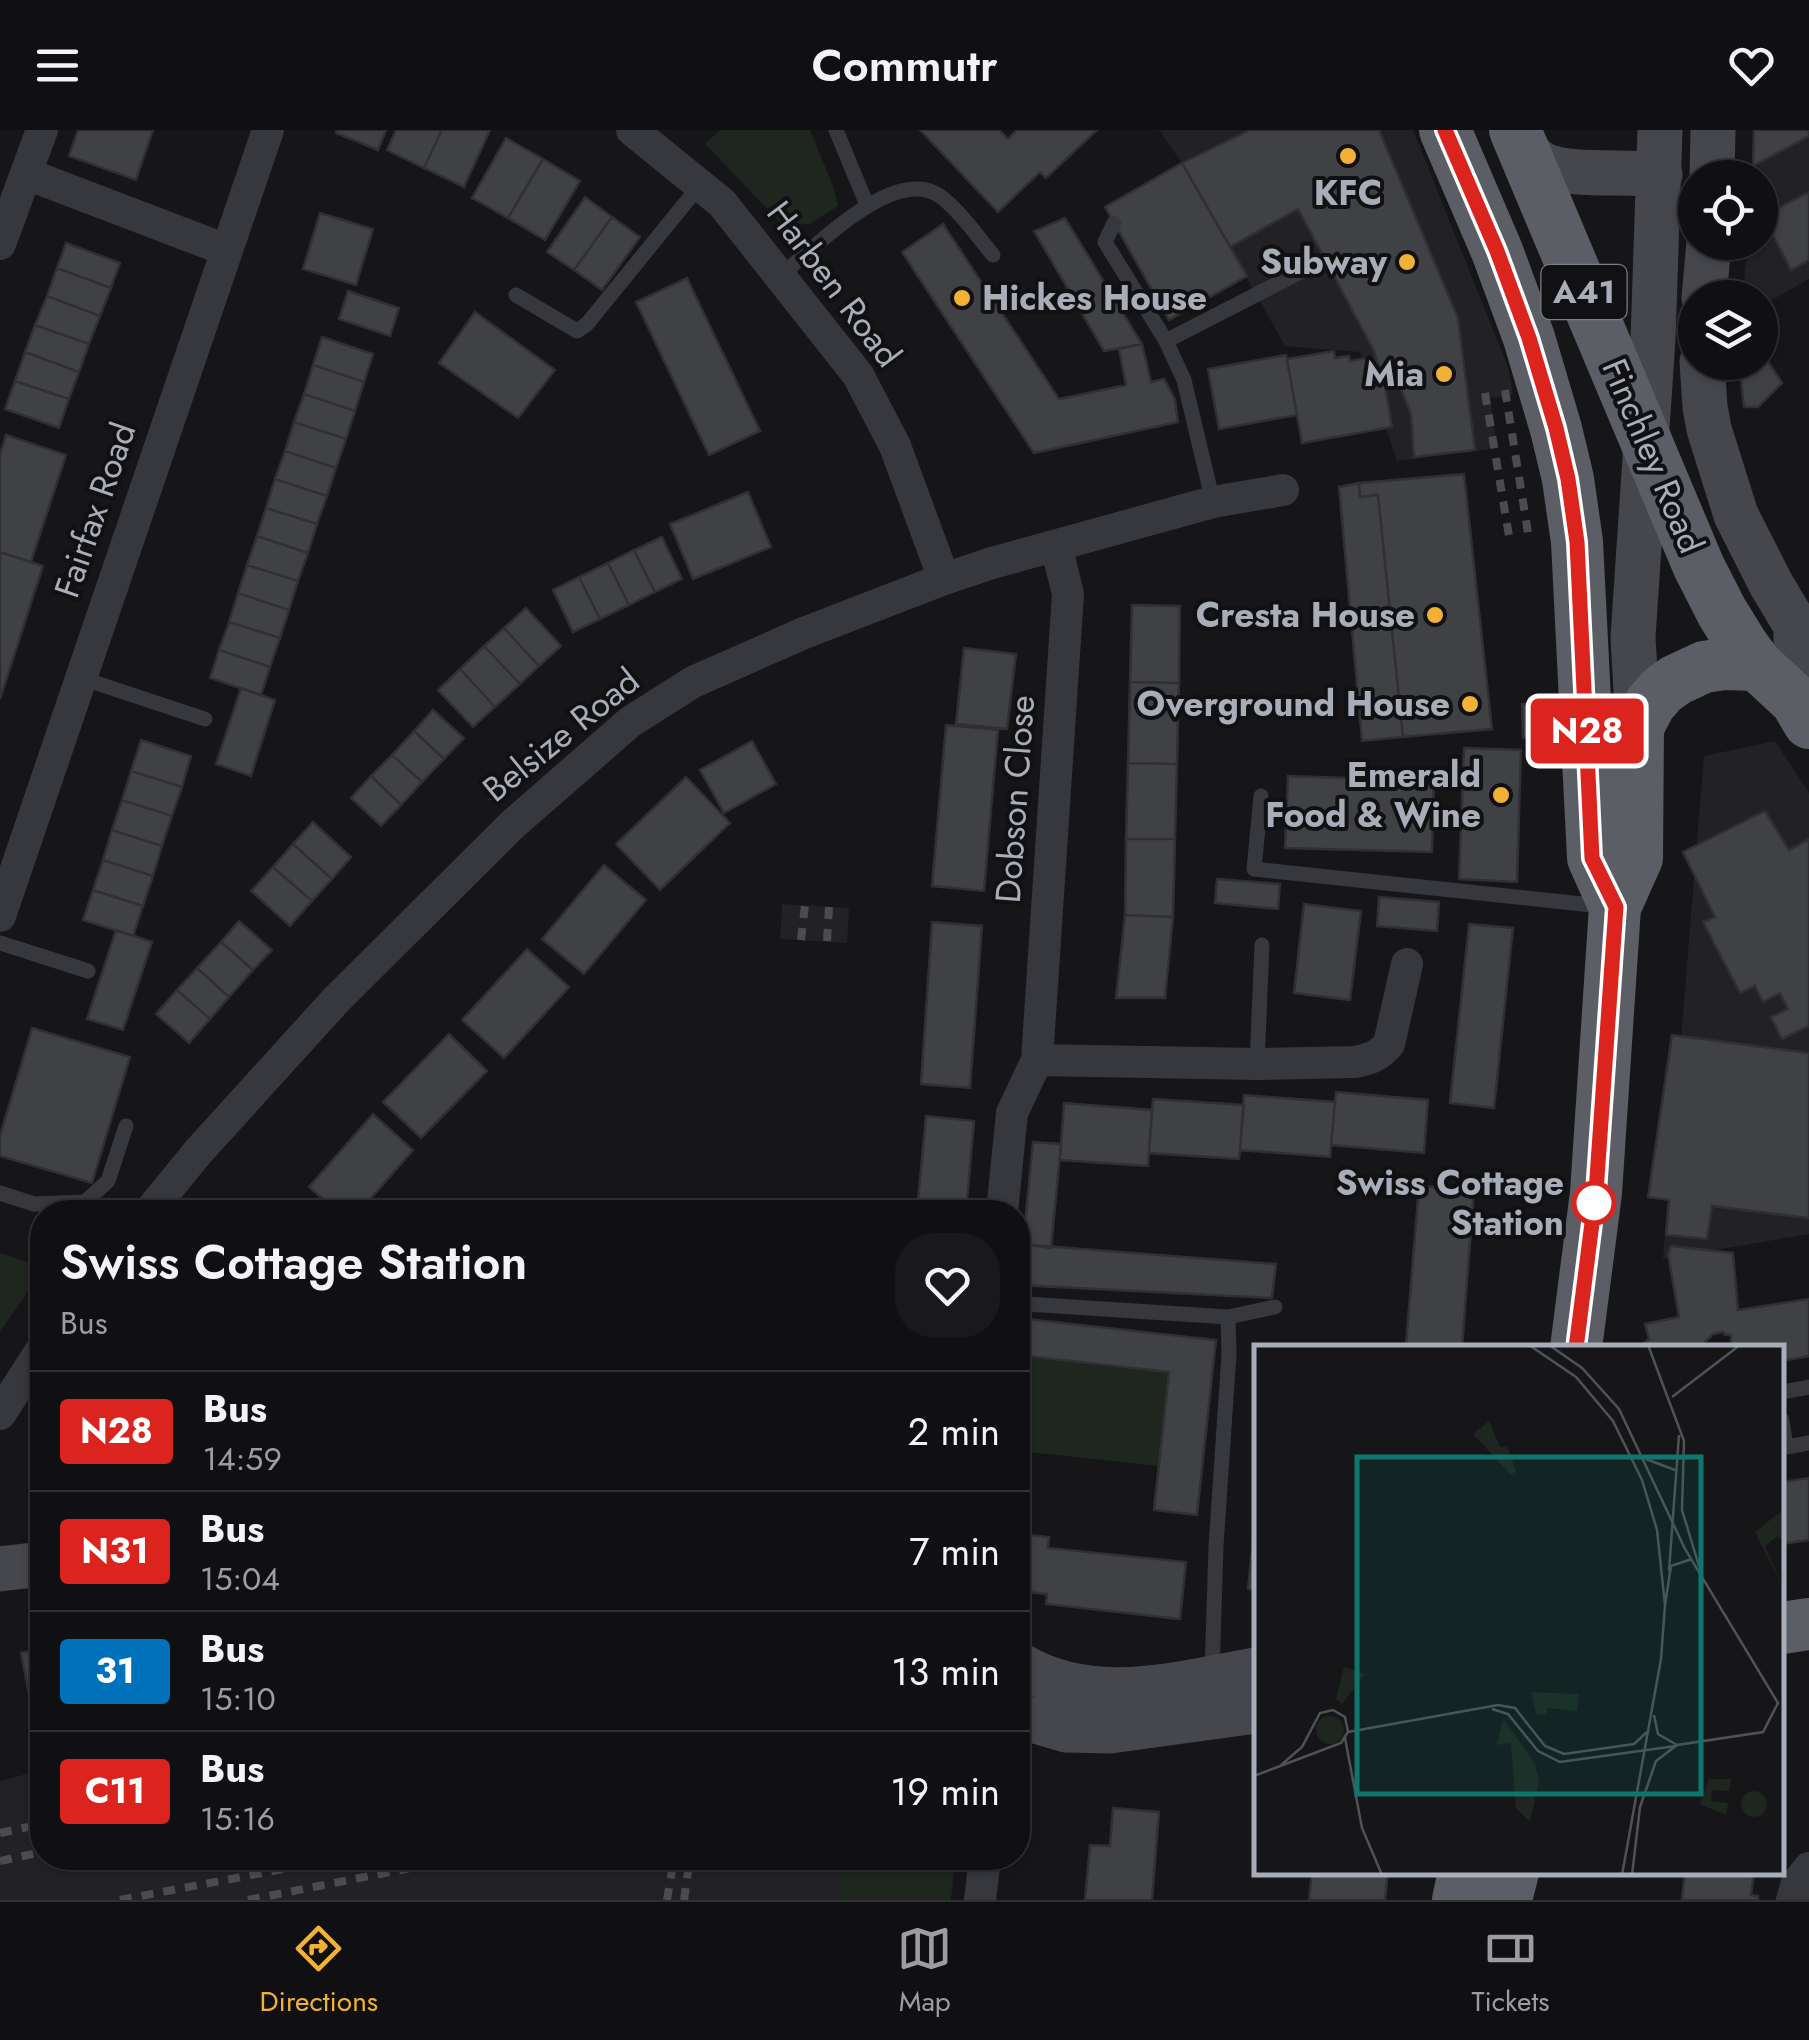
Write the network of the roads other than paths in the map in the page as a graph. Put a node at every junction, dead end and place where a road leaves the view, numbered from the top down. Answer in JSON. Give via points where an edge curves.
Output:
{"nodes":[{"id":1,"x":42,"y":130,"type":"edge"},
{"id":2,"x":268,"y":130,"type":"edge"},
{"id":3,"x":632,"y":130,"type":"edge"},
{"id":4,"x":836,"y":130,"type":"edge"},
{"id":5,"x":1445,"y":130,"type":"edge"},
{"id":6,"x":1660,"y":130,"type":"edge"},
{"id":7,"x":1713,"y":130,"type":"edge"},
{"id":8,"x":1518,"y":136,"type":"edge"},
{"id":9,"x":1712,"y":160,"type":"edge"},
{"id":10,"x":26,"y":174,"type":"junction"},
{"id":11,"x":1660,"y":175,"type":"junction"},
{"id":12,"x":700,"y":186,"type":"junction"},
{"id":13,"x":867,"y":204,"type":"junction"},
{"id":14,"x":1678,"y":204,"type":"edge"},
{"id":15,"x":1114,"y":222,"type":"dead end"},
{"id":16,"x":0,"y":244,"type":"edge"},
{"id":17,"x":226,"y":250,"type":"junction"},
{"id":18,"x":993,"y":255,"type":"dead end"},
{"id":19,"x":1304,"y":270,"type":"dead end"},
{"id":20,"x":780,"y":276,"type":"junction"},
{"id":21,"x":516,"y":295,"type":"dead end"},
{"id":22,"x":1166,"y":341,"type":"junction"},
{"id":23,"x":1703,"y":380,"type":"edge"},
{"id":24,"x":1646,"y":442,"type":"junction"},
{"id":25,"x":1283,"y":490,"type":"dead end"},
{"id":26,"x":1213,"y":502,"type":"junction"},
{"id":27,"x":1056,"y":546,"type":"junction"},
{"id":28,"x":944,"y":579,"type":"junction"},
{"id":29,"x":1757,"y":665,"type":"junction"},
{"id":30,"x":80,"y":678,"type":"junction"},
{"id":31,"x":1802,"y":712,"type":"edge"},
{"id":32,"x":205,"y":719,"type":"dead end"},
{"id":33,"x":1638,"y":727,"type":"junction"},
{"id":34,"x":1261,"y":796,"type":"dead end"},
{"id":35,"x":1616,"y":907,"type":"junction"},
{"id":36,"x":0,"y":916,"type":"edge"},
{"id":37,"x":0,"y":943,"type":"edge"},
{"id":38,"x":1262,"y":945,"type":"dead end"},
{"id":39,"x":1408,"y":964,"type":"dead end"},
{"id":40,"x":88,"y":971,"type":"dead end"},
{"id":41,"x":1037,"y":1060,"type":"junction"},
{"id":42,"x":1257,"y":1064,"type":"junction"},
{"id":43,"x":126,"y":1126,"type":"dead end"},
{"id":44,"x":0,"y":1194,"type":"edge"},
{"id":45,"x":87,"y":1200,"type":"edge"},
{"id":46,"x":159,"y":1200,"type":"edge"},
{"id":47,"x":1003,"y":1200,"type":"edge"},
{"id":48,"x":30,"y":1203,"type":"edge"},
{"id":49,"x":1030,"y":1304,"type":"edge"},
{"id":50,"x":1275,"y":1307,"type":"dead end"},
{"id":51,"x":1228,"y":1317,"type":"junction"},
{"id":52,"x":1576,"y":1345,"type":"edge"},
{"id":53,"x":30,"y":1368,"type":"edge"},
{"id":54,"x":1809,"y":1387,"type":"edge"},
{"id":55,"x":1784,"y":1392,"type":"edge"},
{"id":56,"x":0,"y":1414,"type":"edge"},
{"id":57,"x":1784,"y":1434,"type":"edge"},
{"id":58,"x":1809,"y":1443,"type":"edge"},
{"id":59,"x":30,"y":1565,"type":"edge"},
{"id":60,"x":0,"y":1569,"type":"edge"},
{"id":61,"x":1809,"y":1624,"type":"edge"},
{"id":62,"x":1784,"y":1628,"type":"edge"},
{"id":63,"x":1030,"y":1671,"type":"edge"},
{"id":64,"x":1254,"y":1671,"type":"edge"},
{"id":65,"x":1212,"y":1698,"type":"junction"},
{"id":66,"x":1254,"y":1710,"type":"edge"},
{"id":67,"x":1030,"y":1722,"type":"edge"},
{"id":68,"x":1809,"y":1868,"type":"edge"},
{"id":69,"x":984,"y":1870,"type":"edge"},
{"id":70,"x":1463,"y":1875,"type":"edge"},
{"id":71,"x":1512,"y":1875,"type":"edge"},
{"id":72,"x":980,"y":1900,"type":"edge"},
{"id":73,"x":1458,"y":1900,"type":"edge"},
{"id":74,"x":1506,"y":1900,"type":"edge"},
{"id":75,"x":1792,"y":1900,"type":"edge"}],
"edges":[{"from":1,"to":10,"type":"street"},
{"from":2,"to":17,"type":"street","name":"Fairfax Road"},
{"from":3,"to":12,"type":"street","name":"Harben Road"},
{"from":4,"to":13,"type":"lane"},
{"from":5,"to":35,"type":"highway","name":"Finchley Road","number":"A41","via":[[1529,338],[1568,479],[1580,588],[1592,858]]},
{"from":6,"to":11,"type":"main road"},
{"from":7,"to":9,"type":"main road"},
{"from":8,"to":11,"type":"main road","via":[[1552,168]]},
{"from":8,"to":24,"type":"highway","name":"Finchley Road","number":"A41"},
{"from":10,"to":16,"type":"street"},
{"from":10,"to":17,"type":"street"},
{"from":11,"to":14,"type":"main road"},
{"from":11,"to":24,"type":"main road"},
{"from":12,"to":20,"type":"street","name":"Harben Road","via":[[722,203]]},
{"from":12,"to":21,"type":"lane","via":[[576,331]]},
{"from":13,"to":18,"type":"lane","via":[[892,192],[937,194]]},
{"from":13,"to":20,"type":"lane"},
{"from":15,"to":22,"type":"lane","via":[[1106,242]]},
{"from":17,"to":30,"type":"street","name":"Fairfax Road"},
{"from":19,"to":22,"type":"lane"},
{"from":20,"to":28,"type":"street","name":"Harben Road","via":[[858,375],[895,446]]},
{"from":22,"to":26,"type":"lane","via":[[1184,380]]},
{"from":23,"to":31,"type":"main road","via":[[1736,515],[1796,626]]},
{"from":24,"to":29,"type":"highway","name":"Finchley Road","number":"A41","via":[[1706,580]]},
{"from":24,"to":33,"type":"main road","via":[[1633,637]]},
{"from":25,"to":26,"type":"street","name":"Belsize Road"},
{"from":26,"to":27,"type":"street","name":"Belsize Road"},
{"from":27,"to":28,"type":"street","name":"Belsize Road"},
{"from":27,"to":41,"type":"street","name":"Dobson Close","via":[[1068,594]]},
{"from":28,"to":46,"type":"street","name":"Belsize Road","via":[[709,675],[630,722],[512,825],[336,1000]]},
{"from":29,"to":31,"type":"highway","number":"A41"},
{"from":29,"to":33,"type":"highway","via":[[1724,664],[1683,675],[1662,690]]},
{"from":30,"to":32,"type":"lane"},
{"from":30,"to":36,"type":"street","name":"Fairfax Road"},
{"from":33,"to":35,"type":"highway","via":[[1637,858]]},
{"from":34,"to":35,"type":"lane","via":[[1254,869]]},
{"from":35,"to":52,"type":"highway","via":[[1596,1192]]},
{"from":37,"to":40,"type":"lane"},
{"from":38,"to":42,"type":"lane"},
{"from":39,"to":42,"type":"street","via":[[1393,1032],[1380,1054],[1354,1062]]},
{"from":41,"to":42,"type":"street"},
{"from":41,"to":47,"type":"street","name":"Dobson Close","via":[[1012,1113]]},
{"from":43,"to":45,"type":"lane","via":[[108,1181]]},
{"from":44,"to":48,"type":"lane"},
{"from":49,"to":51,"type":"lane"},
{"from":50,"to":51,"type":"lane"},
{"from":51,"to":65,"type":"lane"},
{"from":53,"to":56,"type":"street"},
{"from":54,"to":55,"type":"lane"},
{"from":57,"to":58,"type":"lane","via":[[1786,1447]]},
{"from":59,"to":60,"type":"main road"},
{"from":61,"to":62,"type":"highway"},
{"from":63,"to":65,"type":"main road","via":[[1089,1690],[1156,1689]]},
{"from":64,"to":65,"type":"main road"},
{"from":65,"to":66,"type":"main road"},
{"from":65,"to":67,"type":"main road","via":[[1110,1731]]},
{"from":68,"to":75,"type":"street"},
{"from":69,"to":72,"type":"street"},
{"from":70,"to":73,"type":"highway"},
{"from":71,"to":74,"type":"highway"}]}
